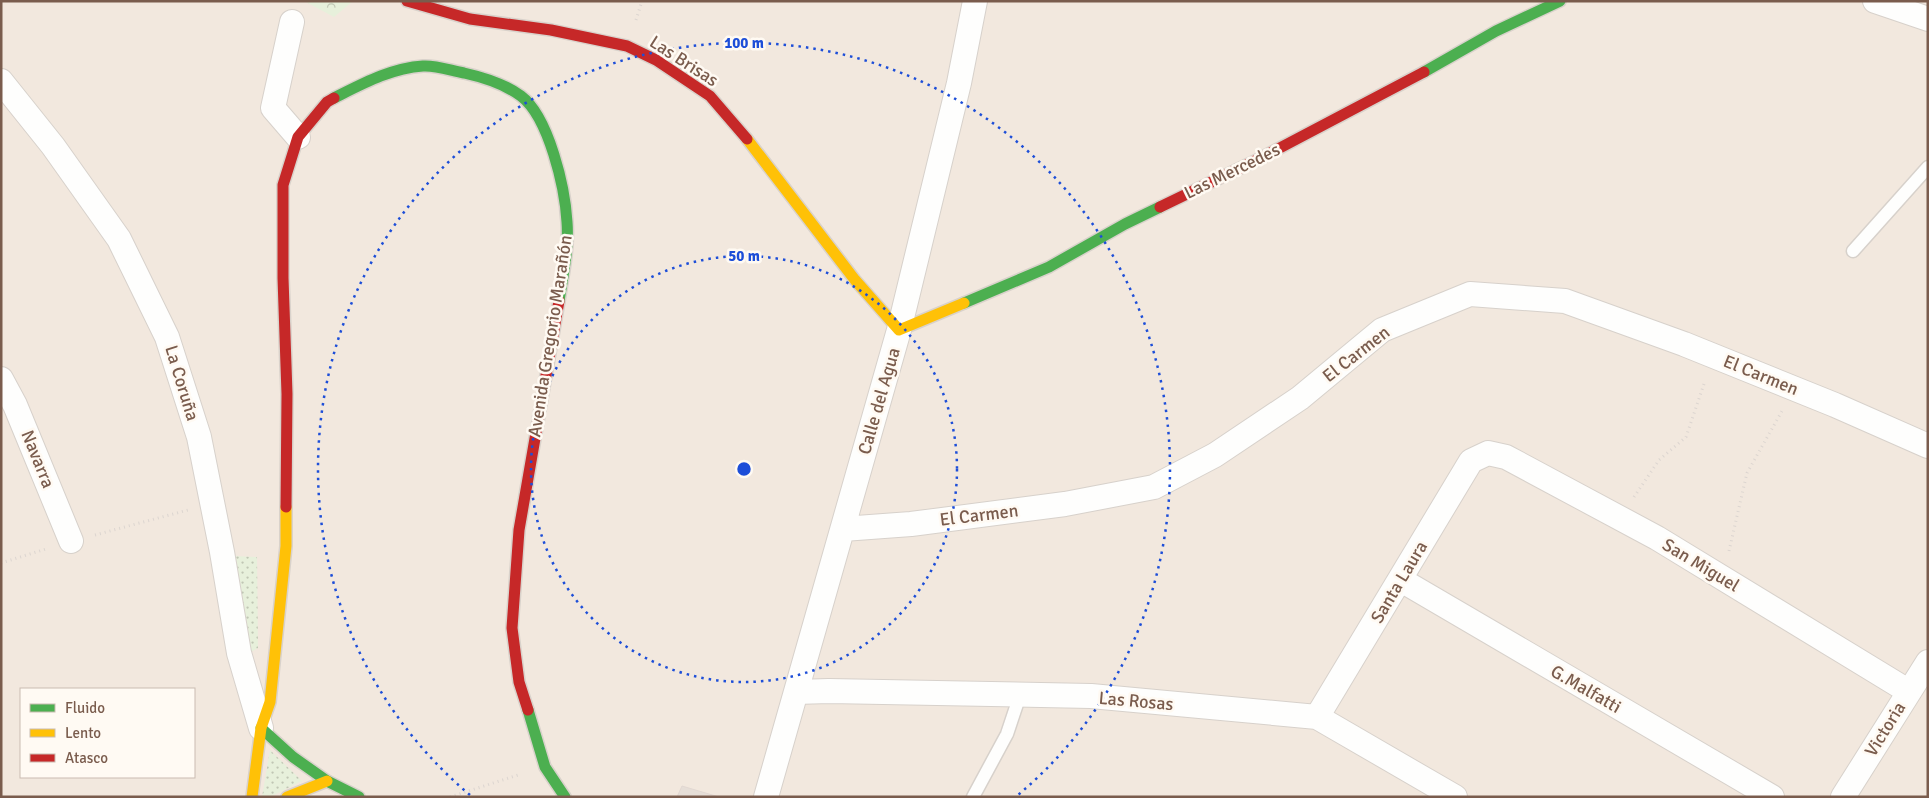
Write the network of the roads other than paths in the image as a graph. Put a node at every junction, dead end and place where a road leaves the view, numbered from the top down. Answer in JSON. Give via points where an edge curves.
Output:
{"nodes":[{"id":1,"x":406,"y":1,"type":"edge"},
{"id":2,"x":974,"y":1,"type":"edge"},
{"id":3,"x":1560,"y":1,"type":"edge"},
{"id":4,"x":1875,"y":1,"type":"edge"},
{"id":5,"x":1928,"y":19,"type":"edge"},
{"id":6,"x":292,"y":22,"type":"dead end"},
{"id":7,"x":1,"y":81,"type":"edge"},
{"id":8,"x":298,"y":137,"type":"junction"},
{"id":9,"x":1928,"y":167,"type":"edge"},
{"id":10,"x":1854,"y":250,"type":"dead end"},
{"id":11,"x":899,"y":330,"type":"junction"},
{"id":12,"x":1,"y":379,"type":"edge"},
{"id":13,"x":1928,"y":446,"type":"edge"},
{"id":14,"x":1488,"y":453,"type":"joint"},
{"id":15,"x":843,"y":529,"type":"junction"},
{"id":16,"x":71,"y":541,"type":"road end"},
{"id":17,"x":1401,"y":580,"type":"junction"},
{"id":18,"x":1928,"y":662,"type":"edge"},
{"id":19,"x":1908,"y":691,"type":"junction"},
{"id":20,"x":796,"y":692,"type":"junction"},
{"id":21,"x":1020,"y":695,"type":"junction"},
{"id":22,"x":1317,"y":718,"type":"junction"},
{"id":23,"x":261,"y":728,"type":"junction"},
{"id":24,"x":328,"y":781,"type":"junction"},
{"id":25,"x":1846,"y":796,"type":"edge"},
{"id":26,"x":252,"y":797,"type":"edge"},
{"id":27,"x":287,"y":797,"type":"edge"},
{"id":28,"x":359,"y":797,"type":"edge"},
{"id":29,"x":565,"y":797,"type":"edge"},
{"id":30,"x":766,"y":797,"type":"edge"},
{"id":31,"x":973,"y":797,"type":"edge"},
{"id":32,"x":1455,"y":797,"type":"edge"},
{"id":33,"x":1772,"y":797,"type":"edge"}],
"edges":[{"from":1,"to":11,"type":"street","name":"Las Brisas","via":[[470,19],[551,30],[627,46],[656,60],[710,96],[855,280]]},
{"from":2,"to":11,"type":"street","name":"Calle del Agua","via":[[958,83]]},
{"from":3,"to":11,"type":"street","name":"Las Mercedes","via":[[1496,31],[1257,160],[1125,224],[1049,267]]},
{"from":4,"to":5,"type":"street"},
{"from":6,"to":8,"type":"street","via":[[273,108]]},
{"from":7,"to":23,"type":"street","name":"La Coruña","via":[[53,146],[119,239],[168,337],[199,437],[239,654]]},
{"from":8,"to":23,"type":"street","name":"Avenida Gregorio Marañón","via":[[283,185],[286,546],[270,702]]},
{"from":8,"to":29,"type":"street","name":"Avenida Gregorio Marañón","via":[[327,102],[371,80],[425,66],[483,77],[521,96],[538,117],[557,163],[567,222],[565,265],[519,530],[512,628],[519,682],[545,767]]},
{"from":9,"to":10,"type":"lane"},
{"from":11,"to":15,"type":"street","name":"Calle del Agua"},
{"from":12,"to":16,"type":"street","name":"Navarra","via":[[15,404]]},
{"from":13,"to":15,"type":"street","name":"El Carmen","via":[[1795,388],[1565,302],[1470,294],[1382,330],[1300,398],[1215,455],[1154,487],[1066,504],[911,524]]},
{"from":14,"to":17,"type":"street","name":"Santa Laura","via":[[1471,461]]},
{"from":14,"to":19,"type":"street","name":"San Miguel","via":[[1506,457],[1657,538]]},
{"from":15,"to":20,"type":"street","name":"Calle del Agua"},
{"from":17,"to":22,"type":"street","name":"Santa Laura"},
{"from":17,"to":33,"type":"street","name":"G.Malfatti"},
{"from":18,"to":19,"type":"street","name":"Victoria"},
{"from":19,"to":25,"type":"street","name":"Victoria"},
{"from":20,"to":21,"type":"street","name":"Las Rosas"},
{"from":20,"to":30,"type":"street","name":"Calle del Agua"},
{"from":21,"to":22,"type":"street","name":"Las Rosas","via":[[1091,696]]},
{"from":21,"to":31,"type":"lane","via":[[1007,734]]},
{"from":22,"to":32,"type":"street","name":"Las Rosas"},
{"from":23,"to":24,"type":"street","via":[[293,757]]},
{"from":23,"to":26,"type":"street","name":"Avenida Gregorio Marañón"},
{"from":24,"to":27,"type":"street"},
{"from":24,"to":28,"type":"street"}]}
